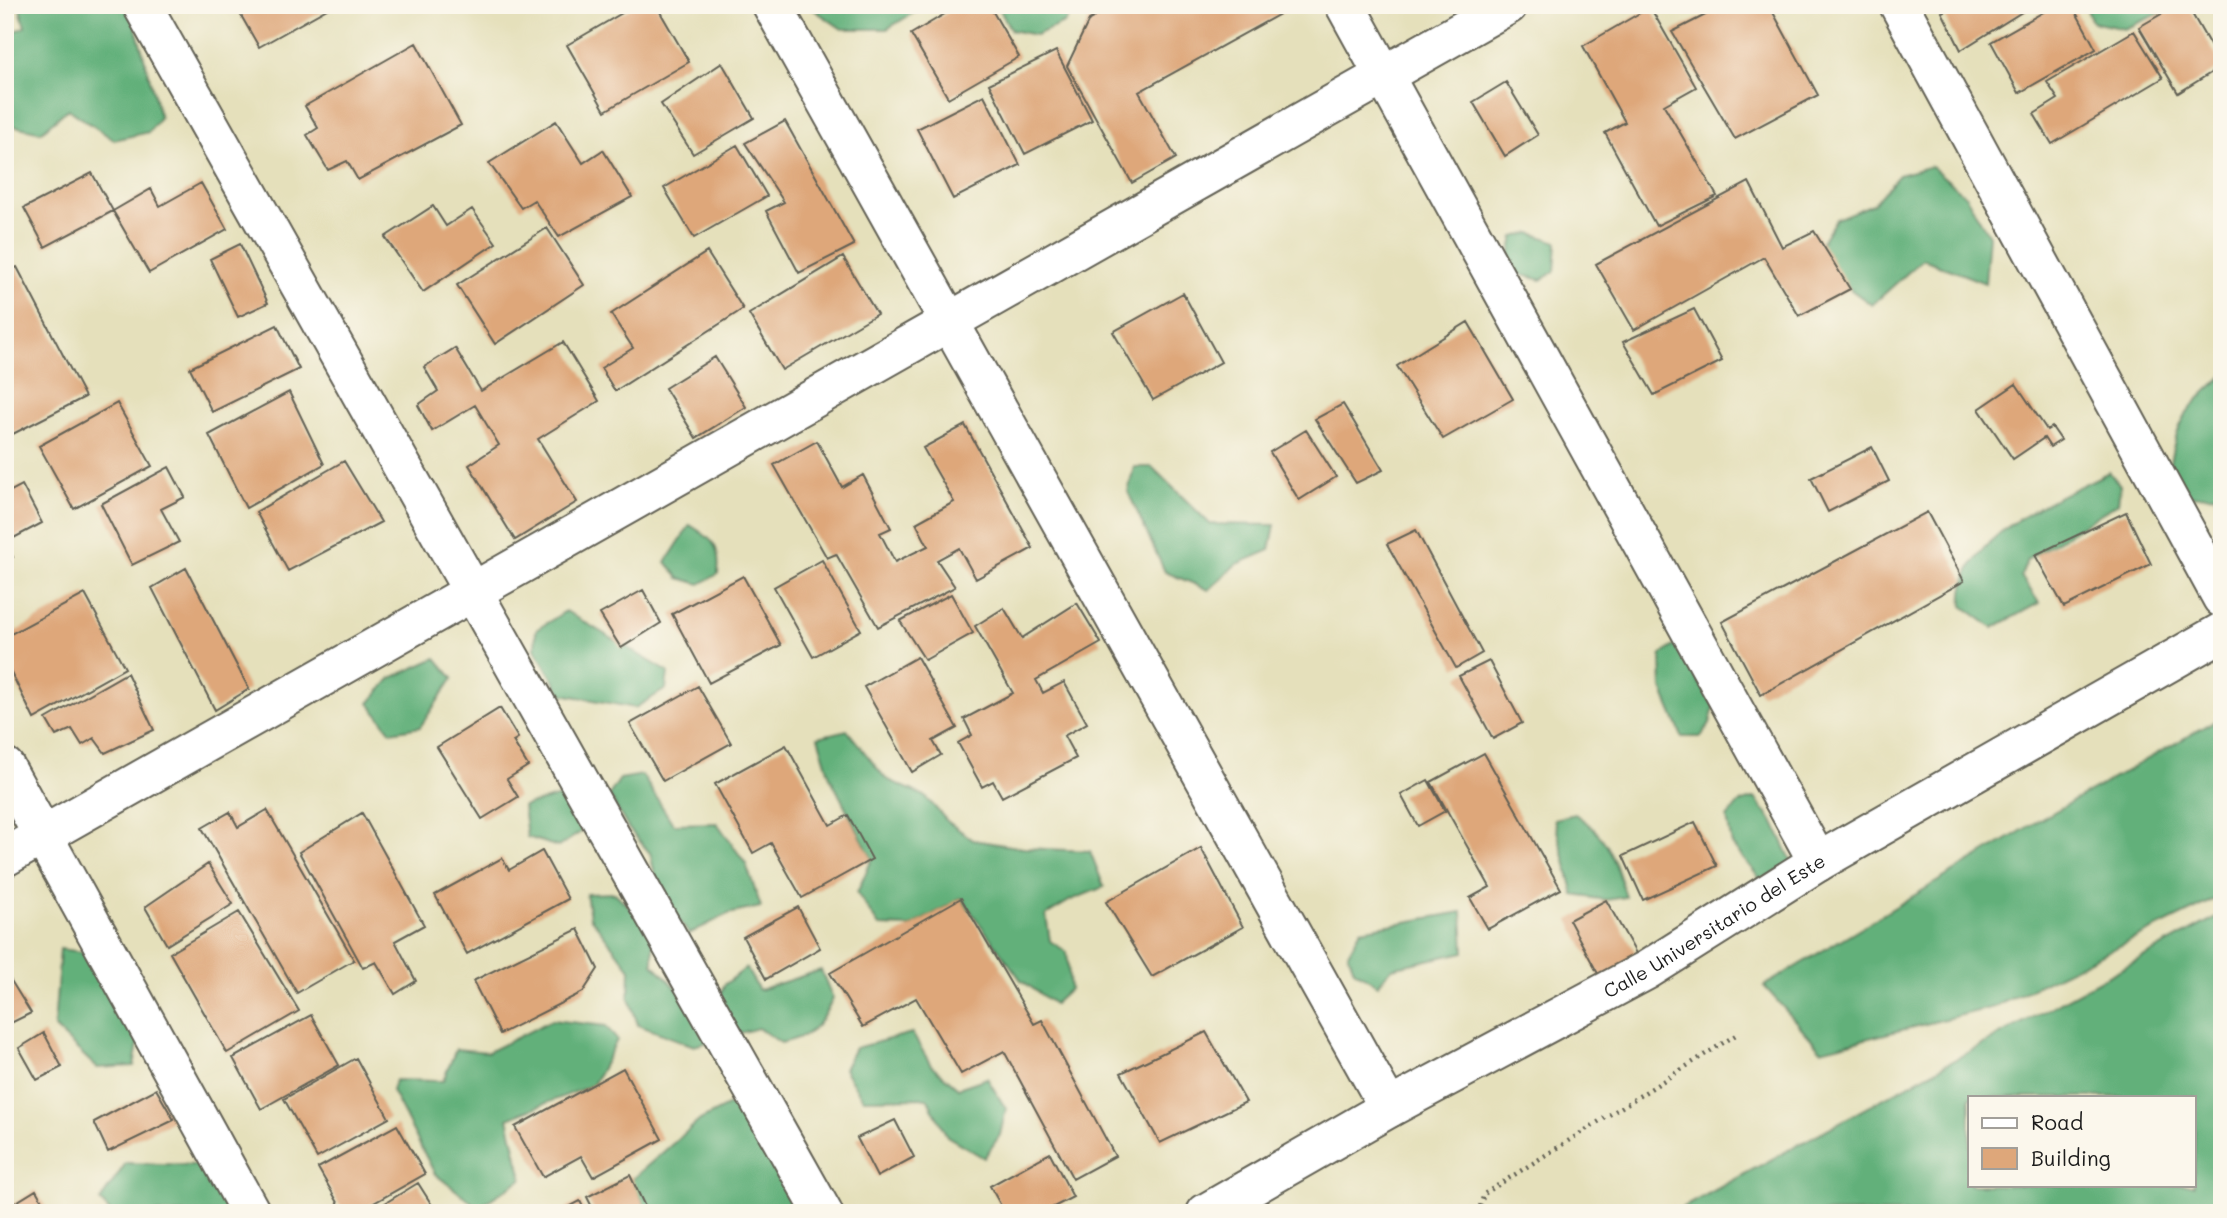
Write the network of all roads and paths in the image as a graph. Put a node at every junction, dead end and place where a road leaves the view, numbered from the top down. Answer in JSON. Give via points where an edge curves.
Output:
{"nodes":[{"id":1,"x":142,"y":5,"type":"edge"},
{"id":2,"x":772,"y":5,"type":"edge"},
{"id":3,"x":1345,"y":5,"type":"edge"},
{"id":4,"x":1508,"y":5,"type":"edge"},
{"id":5,"x":1899,"y":5,"type":"edge"},
{"id":6,"x":1384,"y":76,"type":"junction"},
{"id":7,"x":949,"y":322,"type":"junction"},
{"id":8,"x":473,"y":592,"type":"junction"},
{"id":9,"x":2222,"y":598,"type":"edge"},
{"id":10,"x":2222,"y":632,"type":"edge"},
{"id":11,"x":5,"y":767,"type":"edge"},
{"id":12,"x":43,"y":836,"type":"junction"},
{"id":13,"x":5,"y":857,"type":"edge"},
{"id":14,"x":1818,"y":862,"type":"junction"},
{"id":15,"x":1739,"y":1033,"type":"dead end"},
{"id":16,"x":1389,"y":1108,"type":"junction"},
{"id":17,"x":251,"y":1213,"type":"edge"},
{"id":18,"x":823,"y":1213,"type":"edge"},
{"id":19,"x":1206,"y":1213,"type":"edge"},
{"id":20,"x":1478,"y":1213,"type":"edge"}],
"edges":[{"from":1,"to":8,"type":"street"},
{"from":2,"to":7,"type":"street"},
{"from":3,"to":6,"type":"street"},
{"from":4,"to":6,"type":"street"},
{"from":5,"to":9,"type":"street"},
{"from":6,"to":7,"type":"street"},
{"from":6,"to":14,"type":"street"},
{"from":7,"to":8,"type":"street"},
{"from":7,"to":16,"type":"street"},
{"from":8,"to":12,"type":"street"},
{"from":8,"to":18,"type":"street"},
{"from":10,"to":14,"type":"street","name":"Calle Universitario del Este"},
{"from":11,"to":12,"type":"street"},
{"from":12,"to":13,"type":"street"},
{"from":12,"to":17,"type":"street"},
{"from":14,"to":16,"type":"street","name":"Calle Universitario del Este","via":[[1647,970]]},
{"from":15,"to":20,"type":"path","via":[[1484,1194]]},
{"from":16,"to":19,"type":"street","name":"Calle Universitario del Este"}]}
